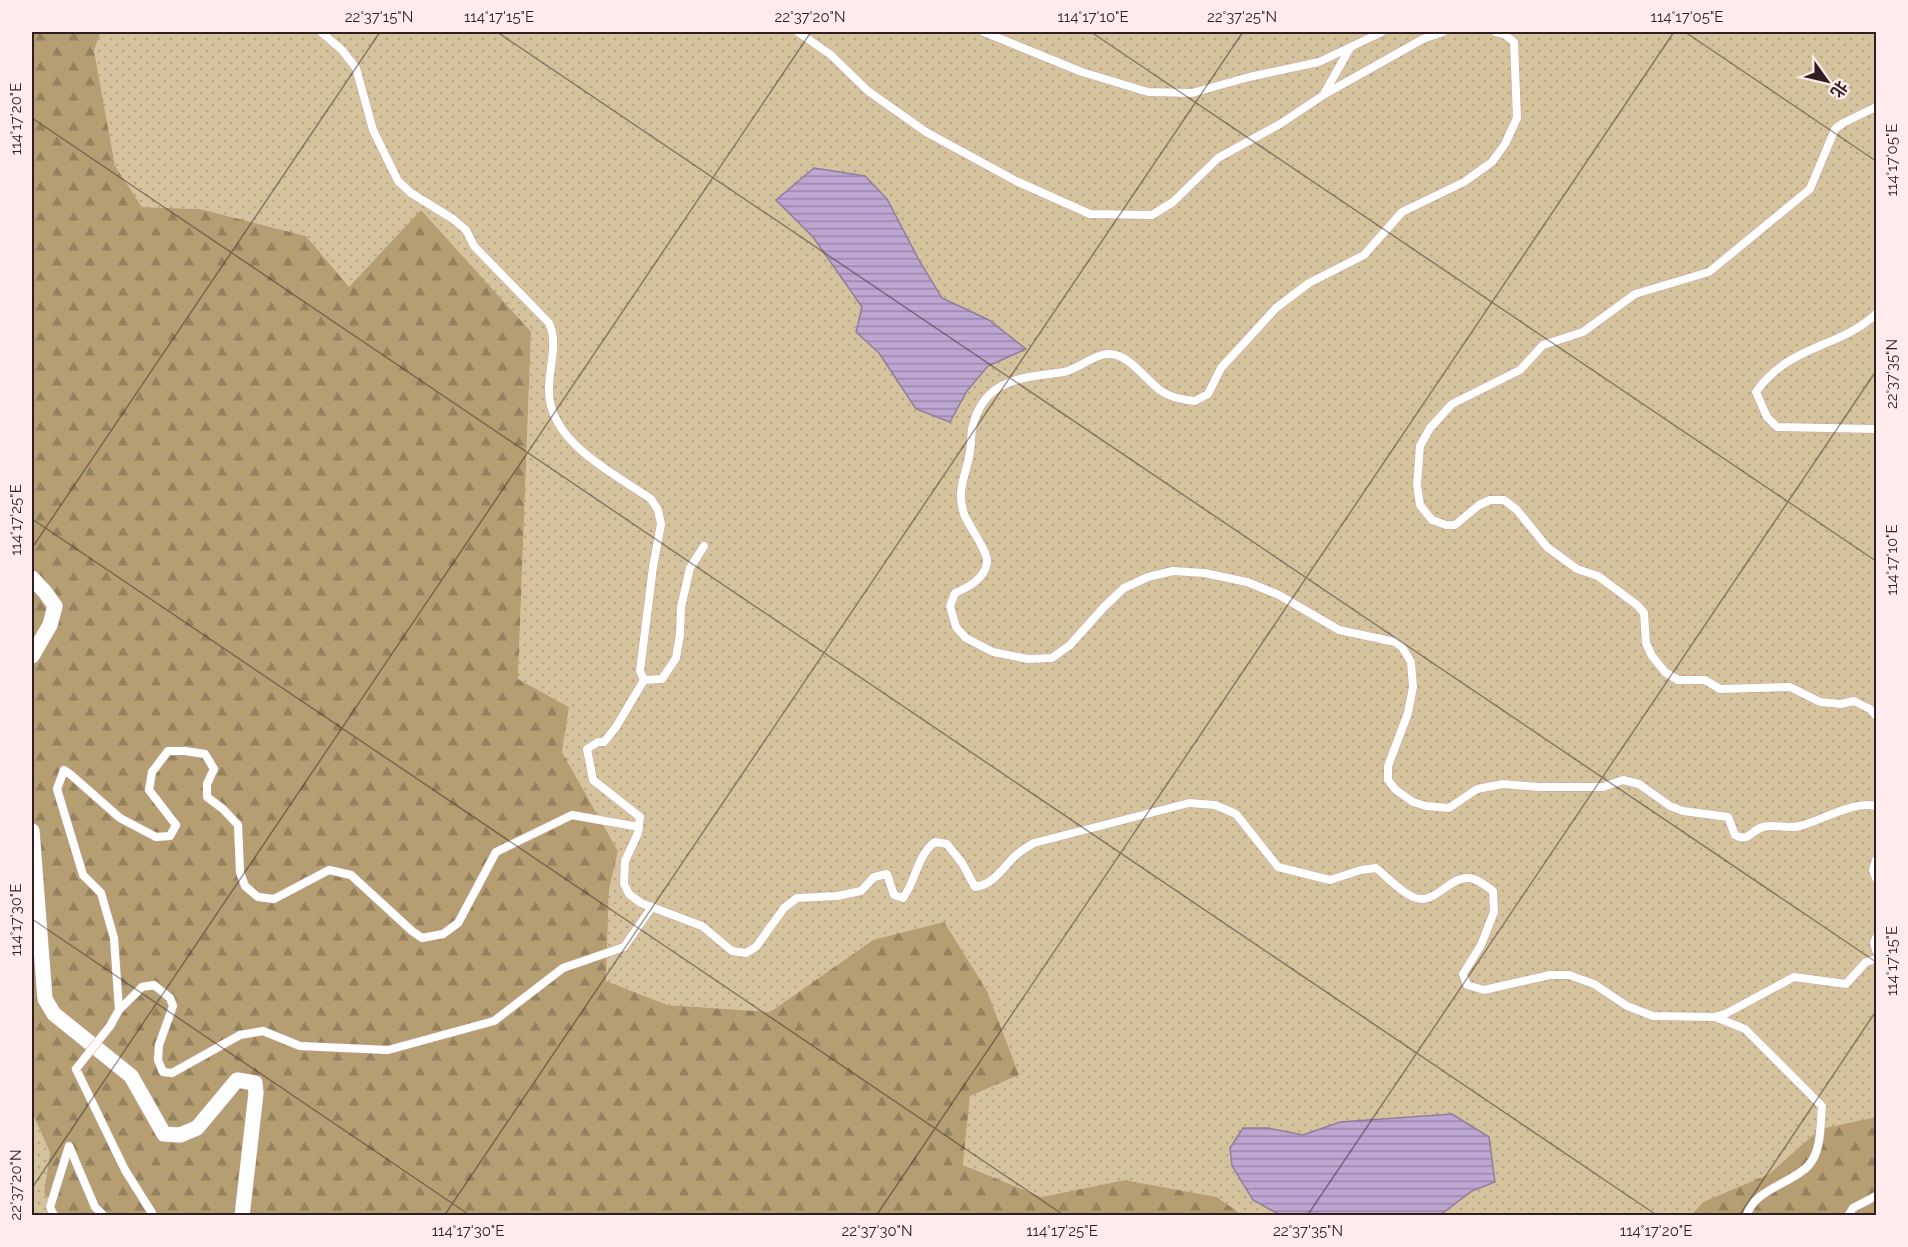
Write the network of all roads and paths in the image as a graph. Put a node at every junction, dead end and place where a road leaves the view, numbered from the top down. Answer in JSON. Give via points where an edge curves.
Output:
{"nodes":[{"id":1,"x":321,"y":32,"type":"edge"},
{"id":2,"x":800,"y":32,"type":"edge"},
{"id":3,"x":984,"y":32,"type":"edge"},
{"id":4,"x":1382,"y":32,"type":"edge"},
{"id":5,"x":1443,"y":32,"type":"edge"},
{"id":6,"x":1496,"y":32,"type":"edge"},
{"id":7,"x":1351,"y":47,"type":"junction"},
{"id":8,"x":1324,"y":94,"type":"junction"},
{"id":9,"x":1876,"y":107,"type":"edge"},
{"id":10,"x":1876,"y":314,"type":"edge"},
{"id":11,"x":1876,"y":429,"type":"edge"},
{"id":12,"x":704,"y":546,"type":"dead end"},
{"id":13,"x":32,"y":578,"type":"edge"},
{"id":14,"x":32,"y":656,"type":"edge"},
{"id":15,"x":645,"y":680,"type":"junction"},
{"id":16,"x":1876,"y":716,"type":"edge"},
{"id":17,"x":1876,"y":806,"type":"edge"},
{"id":18,"x":639,"y":827,"type":"junction"},
{"id":19,"x":32,"y":831,"type":"edge"},
{"id":20,"x":1876,"y":860,"type":"edge"},
{"id":21,"x":1876,"y":878,"type":"edge"},
{"id":22,"x":652,"y":907,"type":"junction"},
{"id":23,"x":1876,"y":938,"type":"edge"},
{"id":24,"x":1876,"y":950,"type":"edge"},
{"id":25,"x":1876,"y":959,"type":"edge"},
{"id":26,"x":119,"y":1010,"type":"junction"},
{"id":27,"x":1714,"y":1017,"type":"junction"},
{"id":28,"x":1876,"y":1196,"type":"edge"},
{"id":29,"x":54,"y":1215,"type":"edge"},
{"id":30,"x":104,"y":1215,"type":"edge"},
{"id":31,"x":151,"y":1215,"type":"edge"},
{"id":32,"x":242,"y":1215,"type":"edge"},
{"id":33,"x":1747,"y":1215,"type":"edge"},
{"id":34,"x":1848,"y":1215,"type":"edge"}],
"edges":[{"from":1,"to":15,"type":"lane","via":[[356,68],[373,130],[398,181],[466,230],[474,246],[549,323],[554,333],[548,394],[562,431],[574,446],[651,499],[658,510],[661,524],[640,671]]},
{"from":2,"to":8,"type":"lane","via":[[868,91],[926,132],[1016,181],[1090,214],[1152,215],[1173,202],[1218,158]]},
{"from":3,"to":7,"type":"lane","via":[[1082,72],[1148,92],[1192,93],[1319,62]]},
{"from":4,"to":7,"type":"lane"},
{"from":5,"to":8,"type":"lane","via":[[1423,39]]},
{"from":6,"to":17,"type":"lane","via":[[1514,42],[1517,118],[1492,162],[1464,182],[1402,212],[1364,255],[1309,283],[1276,308],[1221,368],[1208,394],[1195,401],[1176,399],[1121,356],[1108,353],[1067,371],[1008,382],[987,396],[972,429],[960,493],[964,514],[987,560],[984,573],[956,593],[950,606],[956,627],[966,638],[993,652],[1028,659],[1052,658],[1070,645],[1124,588],[1173,571],[1204,573],[1247,582],[1279,595],[1339,630],[1395,642],[1402,647],[1411,662],[1413,687],[1408,713],[1388,766],[1388,780],[1413,802],[1449,808],[1477,789],[1503,784],[1603,787],[1623,780],[1639,784],[1683,811],[1728,817],[1735,835],[1741,838],[1748,838],[1760,828],[1787,828],[1857,806]]},
{"from":7,"to":8,"type":"lane"},
{"from":9,"to":16,"type":"lane","via":[[1835,129],[1810,189],[1709,272],[1635,294],[1583,332],[1543,345],[1520,370],[1452,404],[1420,446],[1417,485],[1420,505],[1432,520],[1446,525],[1455,525],[1490,500],[1504,500],[1547,547],[1576,569],[1598,576],[1637,605],[1644,613],[1646,643],[1652,656],[1678,680],[1705,680],[1720,689],[1790,687],[1820,702],[1854,701]]},
{"from":10,"to":11,"type":"lane","via":[[1843,336],[1786,362],[1756,392],[1767,417],[1777,427]]},
{"from":12,"to":15,"type":"lane","via":[[690,568],[676,658],[662,679]]},
{"from":13,"to":14,"type":"street","via":[[55,606],[50,625]]},
{"from":15,"to":18,"type":"lane","via":[[604,742],[587,749],[592,780],[640,817]]},
{"from":18,"to":22,"type":"lane","via":[[625,861],[624,884],[629,894]]},
{"from":18,"to":26,"type":"lane","via":[[572,814],[496,852],[458,923],[443,934],[422,938],[351,875],[329,870],[274,899],[258,897],[245,886],[240,872],[238,825],[207,797],[207,784],[214,769],[205,754],[168,751],[152,772],[149,790],[176,825],[170,836],[163,837],[120,818],[64,770],[57,789],[76,854],[83,875],[101,893],[114,938]]},
{"from":19,"to":32,"type":"street","via":[[45,999],[54,1014],[131,1076],[164,1134],[180,1135],[197,1128],[237,1080],[255,1083]]},
{"from":20,"to":21,"type":"lane"},
{"from":22,"to":26,"type":"lane","via":[[624,947],[563,968],[494,1021],[388,1050],[300,1046],[263,1032],[240,1035],[171,1073],[163,1072],[158,1060],[159,1045],[173,1006],[170,998],[154,985],[142,987]]},
{"from":22,"to":27,"type":"lane","via":[[702,926],[732,951],[746,953],[756,947],[784,908],[797,898],[861,891],[874,877],[887,874],[894,895],[903,898],[911,888],[925,850],[935,842],[947,844],[975,887],[984,886],[1014,856],[1034,843],[1189,803],[1215,805],[1236,814],[1278,867],[1330,880],[1376,868],[1414,898],[1436,895],[1453,882],[1468,878],[1493,891],[1494,912],[1481,945],[1463,974],[1467,985],[1484,990],[1550,975],[1569,975],[1653,1016]]},
{"from":23,"to":24,"type":"lane"},
{"from":25,"to":27,"type":"lane","via":[[1866,962],[1846,984],[1794,977]]},
{"from":26,"to":31,"type":"lane","bridge":true,"via":[[75,1069]]},
{"from":27,"to":33,"type":"lane","via":[[1745,1029],[1822,1107],[1817,1152],[1808,1167],[1768,1191],[1748,1209]]},
{"from":28,"to":34,"type":"lane"},
{"from":29,"to":30,"type":"lane","via":[[50,1207],[69,1146],[96,1207]]}]}
